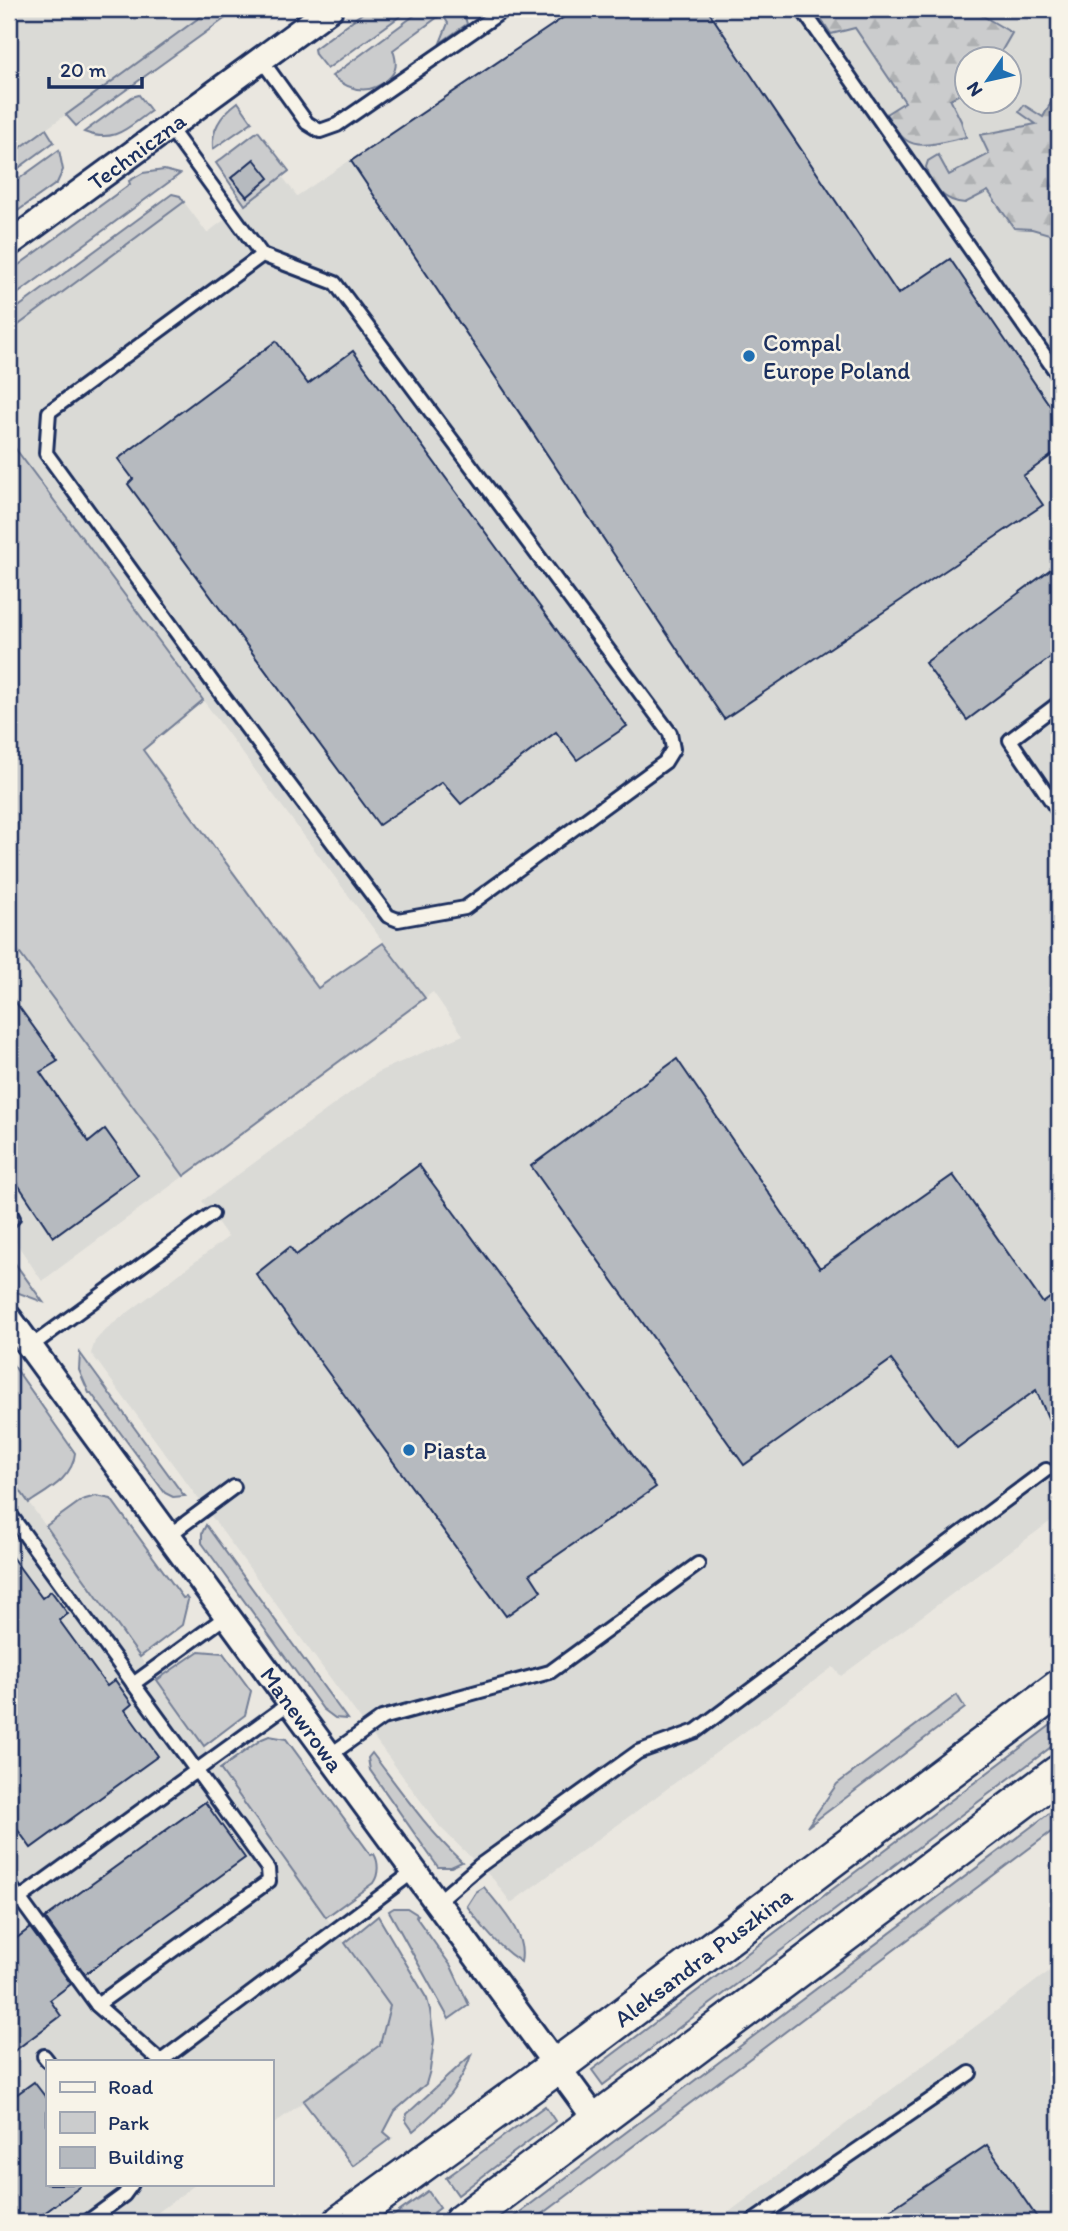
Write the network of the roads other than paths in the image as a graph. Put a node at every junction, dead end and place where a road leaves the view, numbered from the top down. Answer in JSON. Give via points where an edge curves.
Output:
{"nodes":[{"id":1,"x":330,"y":9,"type":"edge"},
{"id":2,"x":505,"y":9,"type":"edge"},
{"id":3,"x":802,"y":9,"type":"edge"},
{"id":4,"x":261,"y":59,"type":"junction"},
{"id":5,"x":169,"y":127,"type":"junction"},
{"id":6,"x":9,"y":244,"type":"edge"},
{"id":7,"x":262,"y":254,"type":"junction"},
{"id":8,"x":1059,"y":376,"type":"edge"},
{"id":9,"x":1059,"y":704,"type":"edge"},
{"id":10,"x":1059,"y":812,"type":"edge"},
{"id":11,"x":9,"y":1213,"type":"edge"},
{"id":12,"x":212,"y":1214,"type":"dead end"},
{"id":13,"x":9,"y":1221,"type":"edge"},
{"id":14,"x":9,"y":1318,"type":"edge"},
{"id":15,"x":30,"y":1347,"type":"junction"},
{"id":16,"x":1046,"y":1470,"type":"dead end"},
{"id":17,"x":234,"y":1487,"type":"dead end"},
{"id":18,"x":9,"y":1513,"type":"edge"},
{"id":19,"x":168,"y":1536,"type":"junction"},
{"id":20,"x":698,"y":1564,"type":"dead end"},
{"id":21,"x":228,"y":1615,"type":"junction"},
{"id":22,"x":133,"y":1684,"type":"junction"},
{"id":23,"x":1059,"y":1688,"type":"edge"},
{"id":24,"x":291,"y":1703,"type":"junction"},
{"id":25,"x":330,"y":1755,"type":"junction"},
{"id":26,"x":196,"y":1771,"type":"junction"},
{"id":27,"x":1059,"y":1773,"type":"edge"},
{"id":28,"x":413,"y":1872,"type":"junction"},
{"id":29,"x":9,"y":1884,"type":"edge"},
{"id":30,"x":19,"y":1899,"type":"junction"},
{"id":31,"x":436,"y":1903,"type":"junction"},
{"id":32,"x":97,"y":2005,"type":"junction"},
{"id":33,"x":159,"y":2060,"type":"edge"},
{"id":34,"x":161,"y":2060,"type":"edge"},
{"id":35,"x":556,"y":2066,"type":"junction"},
{"id":36,"x":970,"y":2073,"type":"dead end"},
{"id":37,"x":597,"y":2121,"type":"junction"},
{"id":38,"x":131,"y":2186,"type":"edge"},
{"id":39,"x":87,"y":2222,"type":"edge"},
{"id":40,"x":342,"y":2222,"type":"edge"},
{"id":41,"x":461,"y":2222,"type":"edge"},
{"id":42,"x":752,"y":2222,"type":"edge"}],
"edges":[{"from":1,"to":4,"type":"street","name":"Techniczna"},
{"from":2,"to":4,"type":"lane","via":[[337,125],[320,131],[307,123]]},
{"from":3,"to":8,"type":"lane"},
{"from":4,"to":5,"type":"street","name":"Techniczna"},
{"from":5,"to":6,"type":"street","name":"Techniczna"},
{"from":5,"to":7,"type":"lane"},
{"from":7,"to":7,"type":"lane","via":[[49,412],[46,453],[388,916],[398,920],[465,908],[665,762],[673,749],[670,733],[335,283]]},
{"from":9,"to":10,"type":"lane","via":[[1010,740]]},
{"from":11,"to":13,"type":"lane","via":[[13,1218]]},
{"from":12,"to":15,"type":"lane"},
{"from":14,"to":15,"type":"street","name":"Manewrowa"},
{"from":15,"to":19,"type":"street","name":"Manewrowa"},
{"from":16,"to":31,"type":"lane","via":[[696,1731],[638,1752],[479,1866]]},
{"from":17,"to":19,"type":"lane"},
{"from":18,"to":22,"type":"lane"},
{"from":19,"to":21,"type":"street","name":"Manewrowa"},
{"from":20,"to":25,"type":"lane","via":[[550,1672],[382,1718]]},
{"from":21,"to":22,"type":"lane"},
{"from":21,"to":24,"type":"street","name":"Manewrowa"},
{"from":22,"to":26,"type":"lane"},
{"from":23,"to":35,"type":"main road","name":"Aleksandra Puszkina"},
{"from":24,"to":25,"type":"street","name":"Manewrowa"},
{"from":24,"to":26,"type":"lane"},
{"from":25,"to":28,"type":"street","name":"Manewrowa"},
{"from":26,"to":30,"type":"lane"},
{"from":26,"to":32,"type":"lane","via":[[268,1869],[269,1881]]},
{"from":27,"to":37,"type":"main road"},
{"from":28,"to":31,"type":"street","name":"Manewrowa"},
{"from":28,"to":34,"type":"lane"},
{"from":29,"to":30,"type":"lane"},
{"from":30,"to":32,"type":"lane"},
{"from":31,"to":35,"type":"street","name":"Manewrowa"},
{"from":32,"to":33,"type":"lane"},
{"from":35,"to":37,"type":"street","name":"Manewrowa"},
{"from":35,"to":40,"type":"main road","name":"Aleksandra Puszkina"},
{"from":36,"to":42,"type":"lane"},
{"from":37,"to":41,"type":"main road"},
{"from":38,"to":39,"type":"lane"}]}
